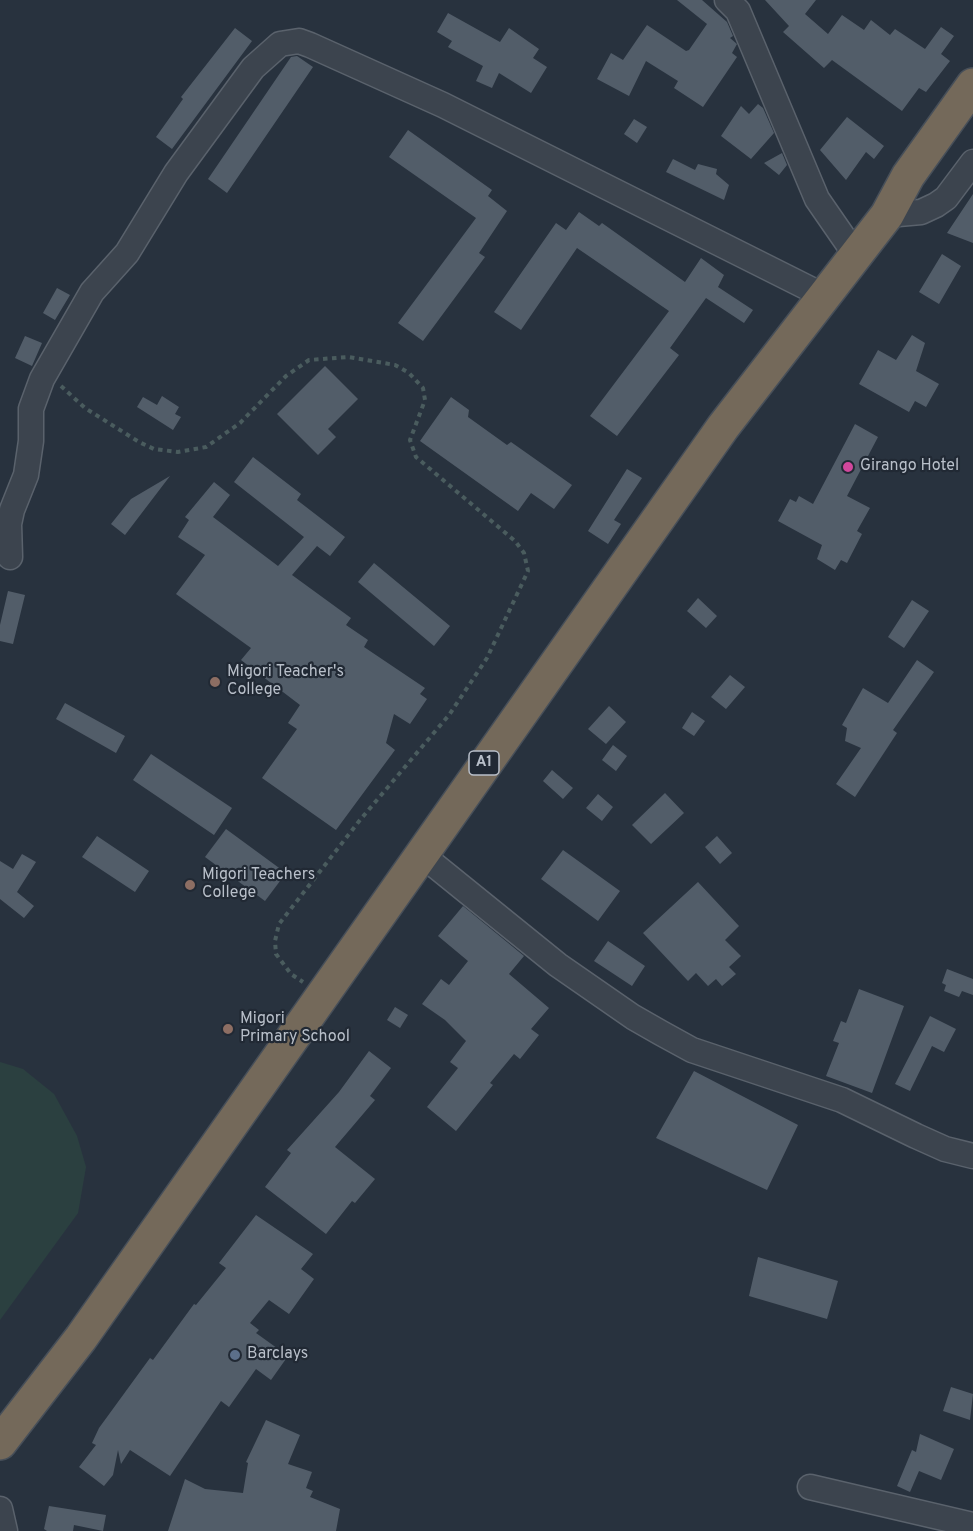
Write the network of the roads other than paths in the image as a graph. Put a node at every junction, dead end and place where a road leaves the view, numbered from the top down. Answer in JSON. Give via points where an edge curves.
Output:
{"nodes":[{"id":1,"x":736,"y":4,"type":"edge"},
{"id":2,"x":973,"y":85,"type":"edge"},
{"id":3,"x":973,"y":162,"type":"edge"},
{"id":4,"x":887,"y":215,"type":"junction"},
{"id":5,"x":855,"y":254,"type":"junction"},
{"id":6,"x":825,"y":296,"type":"junction"},
{"id":7,"x":10,"y":557,"type":"dead end"},
{"id":8,"x":422,"y":855,"type":"junction"},
{"id":9,"x":973,"y":1156,"type":"edge"},
{"id":10,"x":0,"y":1443,"type":"edge"},
{"id":11,"x":810,"y":1487,"type":"dead end"},
{"id":12,"x":0,"y":1509,"type":"edge"},
{"id":13,"x":973,"y":1525,"type":"edge"},
{"id":14,"x":5,"y":1531,"type":"edge"}],
"edges":[{"from":1,"to":5,"type":"street","via":[[817,199]]},
{"from":2,"to":4,"type":"highway","number":"A1","via":[[908,176]]},
{"from":3,"to":4,"type":"street","via":[[946,198],[936,205],[921,212]]},
{"from":4,"to":5,"type":"highway","number":"A1"},
{"from":5,"to":6,"type":"highway","number":"A1"},
{"from":6,"to":7,"type":"street","via":[[443,105],[323,50],[291,41],[273,50],[253,68],[176,172],[127,253],[92,292],[52,359],[31,409],[30,455],[9,524]]},
{"from":6,"to":8,"type":"highway","number":"A1","via":[[723,427]]},
{"from":8,"to":9,"type":"street","via":[[558,964],[633,1017],[692,1050],[842,1100],[945,1149]]},
{"from":8,"to":10,"type":"highway","number":"A1","via":[[81,1338]]},
{"from":11,"to":13,"type":"street"},
{"from":12,"to":14,"type":"street"}]}
